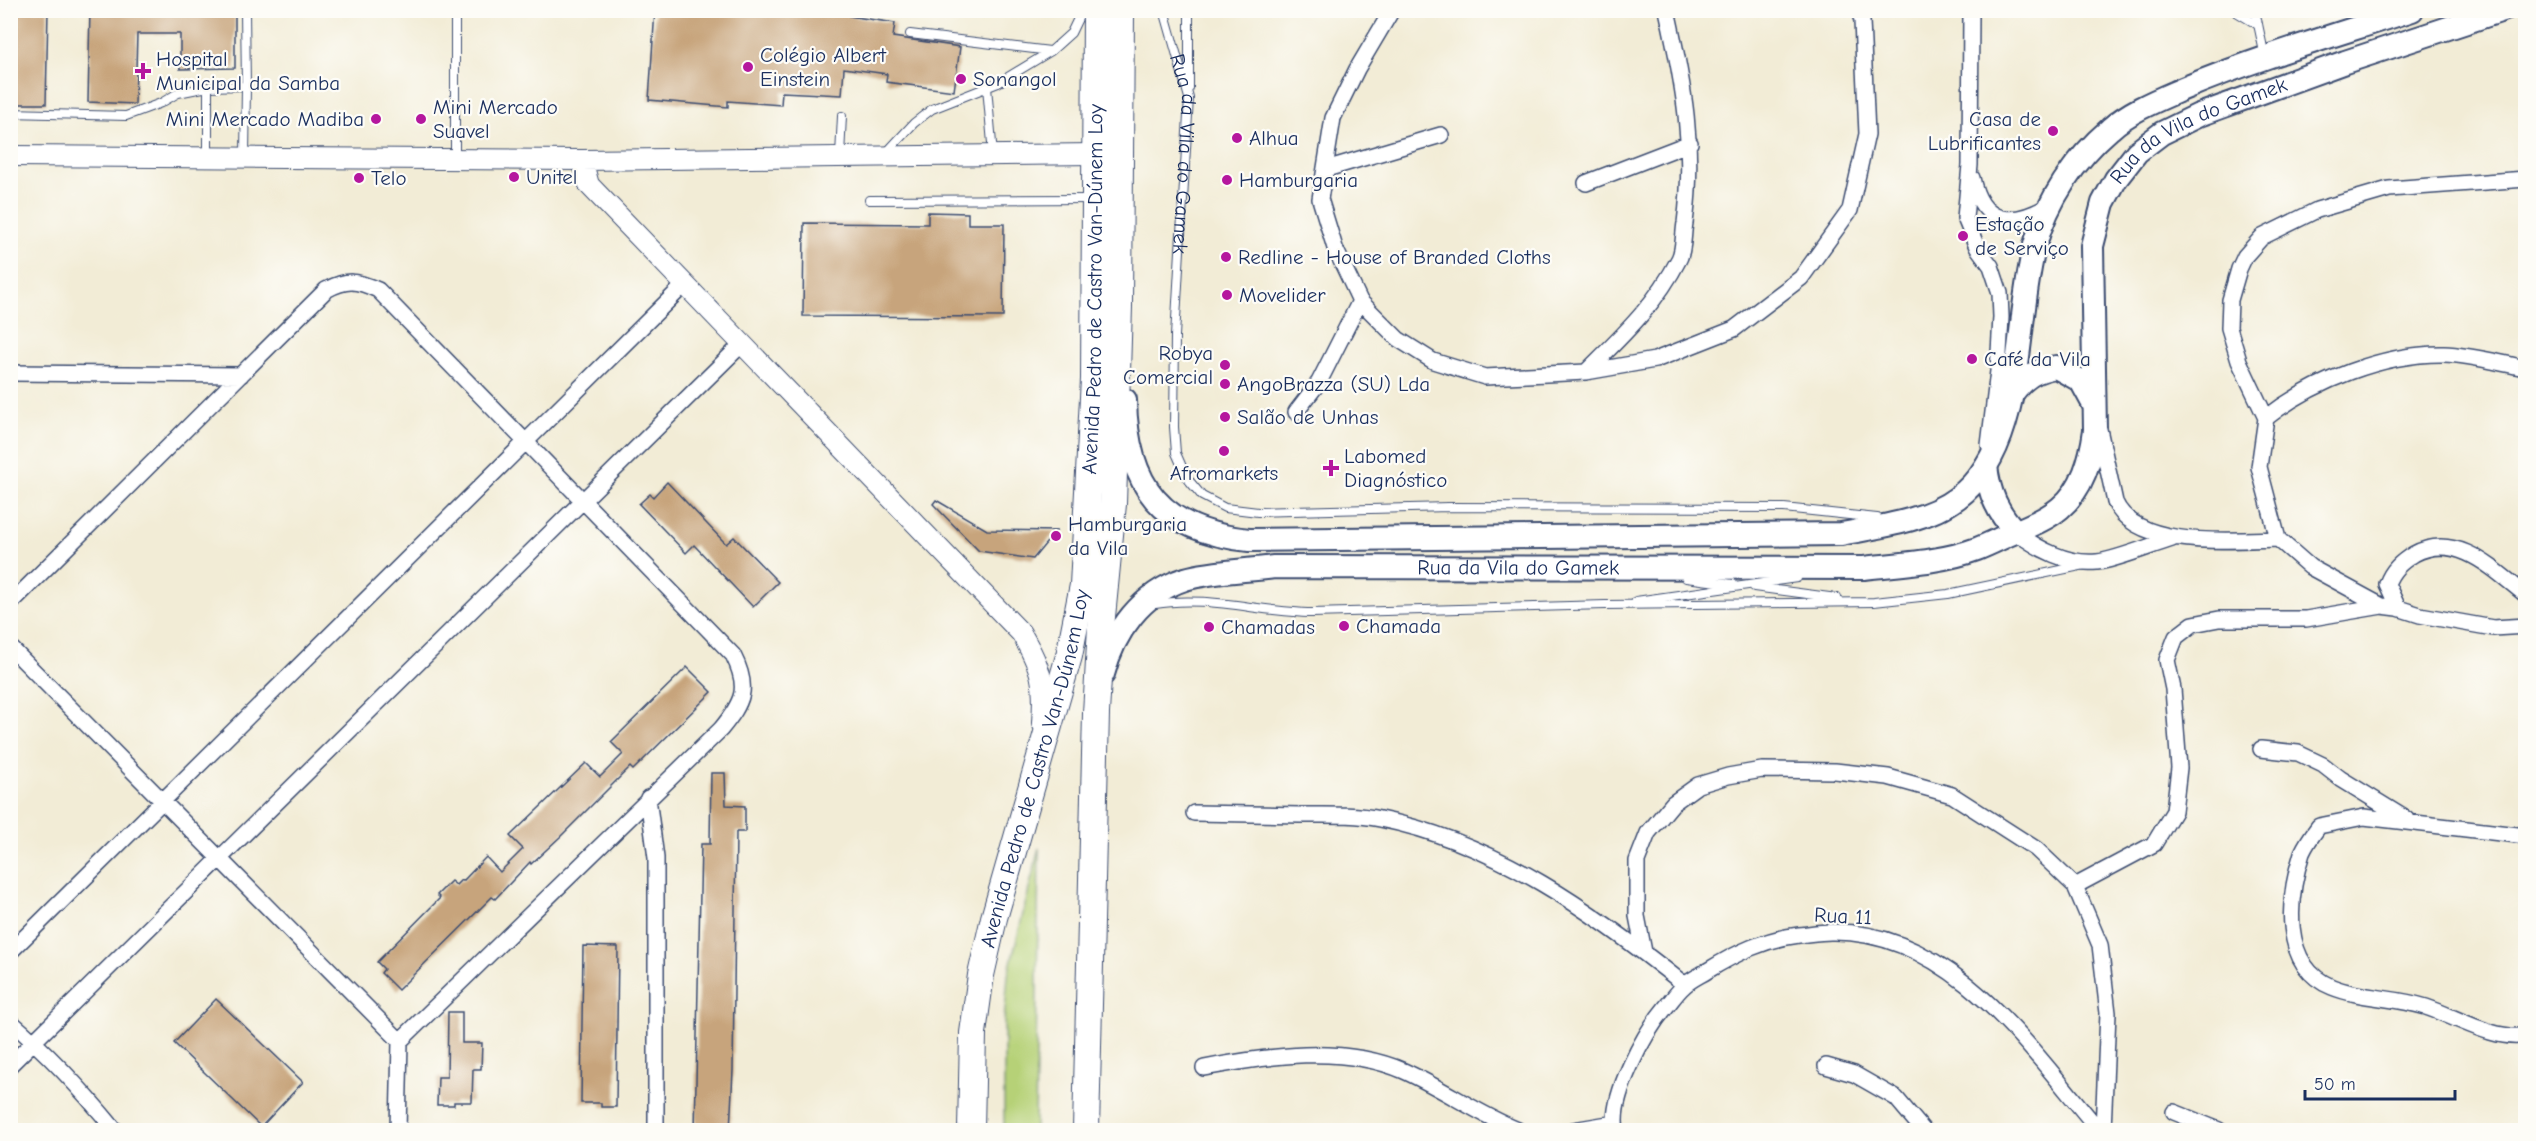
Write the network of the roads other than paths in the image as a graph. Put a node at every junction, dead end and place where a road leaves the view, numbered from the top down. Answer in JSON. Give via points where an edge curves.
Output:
{"nodes":[{"id":1,"x":245,"y":10,"type":"edge"},
{"id":2,"x":455,"y":10,"type":"edge"},
{"id":3,"x":1082,"y":10,"type":"edge"},
{"id":4,"x":1096,"y":10,"type":"edge"},
{"id":5,"x":1121,"y":10,"type":"edge"},
{"id":6,"x":1164,"y":10,"type":"edge"},
{"id":7,"x":1189,"y":10,"type":"edge"},
{"id":8,"x":1392,"y":10,"type":"edge"},
{"id":9,"x":1666,"y":10,"type":"edge"},
{"id":10,"x":1859,"y":10,"type":"edge"},
{"id":11,"x":1971,"y":10,"type":"edge"},
{"id":12,"x":2233,"y":10,"type":"edge"},
{"id":13,"x":2255,"y":10,"type":"edge"},
{"id":14,"x":2412,"y":10,"type":"edge"},
{"id":15,"x":2503,"y":10,"type":"edge"},
{"id":16,"x":2258,"y":25,"type":"junction"},
{"id":17,"x":910,"y":33,"type":"dead end"},
{"id":18,"x":1051,"y":51,"type":"junction"},
{"id":19,"x":2265,"y":58,"type":"junction"},
{"id":20,"x":246,"y":86,"type":"junction"},
{"id":21,"x":207,"y":87,"type":"junction"},
{"id":22,"x":987,"y":87,"type":"junction"},
{"id":23,"x":1189,"y":98,"type":"junction"},
{"id":24,"x":10,"y":113,"type":"edge"},
{"id":25,"x":842,"y":116,"type":"dead end"},
{"id":26,"x":1441,"y":135,"type":"dead end"},
{"id":27,"x":1690,"y":143,"type":"junction"},
{"id":28,"x":1095,"y":154,"type":"junction"},
{"id":29,"x":993,"y":155,"type":"junction"},
{"id":30,"x":10,"y":156,"type":"edge"},
{"id":31,"x":879,"y":156,"type":"junction"},
{"id":32,"x":208,"y":157,"type":"junction"},
{"id":33,"x":245,"y":157,"type":"junction"},
{"id":34,"x":840,"y":157,"type":"junction"},
{"id":35,"x":455,"y":159,"type":"junction"},
{"id":36,"x":582,"y":160,"type":"junction"},
{"id":37,"x":1970,"y":165,"type":"junction"},
{"id":38,"x":1326,"y":169,"type":"junction"},
{"id":39,"x":2526,"y":179,"type":"edge"},
{"id":40,"x":1586,"y":183,"type":"dead end"},
{"id":41,"x":1095,"y":199,"type":"junction"},
{"id":42,"x":869,"y":200,"type":"dead end"},
{"id":43,"x":2049,"y":205,"type":"junction"},
{"id":44,"x":685,"y":284,"type":"junction"},
{"id":45,"x":1360,"y":301,"type":"junction"},
{"id":46,"x":742,"y":344,"type":"junction"},
{"id":47,"x":2526,"y":368,"type":"edge"},
{"id":48,"x":1119,"y":372,"type":"junction"},
{"id":49,"x":1586,"y":372,"type":"junction"},
{"id":50,"x":10,"y":373,"type":"edge"},
{"id":51,"x":241,"y":375,"type":"junction"},
{"id":52,"x":2012,"y":394,"type":"junction"},
{"id":53,"x":2094,"y":407,"type":"junction"},
{"id":54,"x":1296,"y":412,"type":"dead end"},
{"id":55,"x":2266,"y":418,"type":"junction"},
{"id":56,"x":526,"y":442,"type":"junction"},
{"id":57,"x":1986,"y":466,"type":"junction"},
{"id":58,"x":583,"y":501,"type":"junction"},
{"id":59,"x":1914,"y":517,"type":"junction"},
{"id":60,"x":2016,"y":532,"type":"junction"},
{"id":61,"x":2172,"y":538,"type":"junction"},
{"id":62,"x":2278,"y":539,"type":"junction"},
{"id":63,"x":2097,"y":562,"type":"junction"},
{"id":64,"x":1607,"y":567,"type":"junction"},
{"id":65,"x":1864,"y":568,"type":"junction"},
{"id":66,"x":1743,"y":585,"type":"junction"},
{"id":67,"x":2526,"y":595,"type":"edge"},
{"id":68,"x":1864,"y":602,"type":"junction"},
{"id":69,"x":10,"y":604,"type":"edge"},
{"id":70,"x":1605,"y":605,"type":"junction"},
{"id":71,"x":2382,"y":606,"type":"junction"},
{"id":72,"x":2398,"y":608,"type":"junction"},
{"id":73,"x":1136,"y":609,"type":"junction"},
{"id":74,"x":2526,"y":626,"type":"edge"},
{"id":75,"x":10,"y":647,"type":"edge"},
{"id":76,"x":1096,"y":713,"type":"junction"},
{"id":77,"x":2261,"y":749,"type":"dead end"},
{"id":78,"x":1033,"y":782,"type":"junction"},
{"id":79,"x":648,"y":798,"type":"junction"},
{"id":80,"x":164,"y":800,"type":"junction"},
{"id":81,"x":1194,"y":813,"type":"dead end"},
{"id":82,"x":2410,"y":822,"type":"junction"},
{"id":83,"x":2526,"y":836,"type":"edge"},
{"id":84,"x":221,"y":858,"type":"junction"},
{"id":85,"x":2075,"y":886,"type":"junction"},
{"id":86,"x":10,"y":952,"type":"edge"},
{"id":87,"x":1644,"y":952,"type":"junction"},
{"id":88,"x":1685,"y":985,"type":"junction"},
{"id":89,"x":10,"y":1021,"type":"edge"},
{"id":90,"x":2526,"y":1035,"type":"edge"},
{"id":91,"x":400,"y":1041,"type":"junction"},
{"id":92,"x":35,"y":1042,"type":"junction"},
{"id":93,"x":10,"y":1065,"type":"edge"},
{"id":94,"x":1826,"y":1066,"type":"dead end"},
{"id":95,"x":1204,"y":1068,"type":"dead end"},
{"id":96,"x":2174,"y":1112,"type":"dead end"},
{"id":97,"x":1615,"y":1127,"type":"edge"},
{"id":98,"x":2212,"y":1129,"type":"edge"},
{"id":99,"x":114,"y":1131,"type":"edge"},
{"id":100,"x":398,"y":1131,"type":"edge"},
{"id":101,"x":656,"y":1131,"type":"edge"},
{"id":102,"x":971,"y":1131,"type":"edge"},
{"id":103,"x":1086,"y":1131,"type":"edge"},
{"id":104,"x":1518,"y":1131,"type":"edge"},
{"id":105,"x":1573,"y":1131,"type":"edge"},
{"id":106,"x":1923,"y":1131,"type":"edge"},
{"id":107,"x":2101,"y":1131,"type":"edge"}],
"edges":[{"from":1,"to":20,"type":"lane"},
{"from":2,"to":35,"type":"lane"},
{"from":3,"to":18,"type":"lane","via":[[1071,33]]},
{"from":4,"to":28,"type":"highway","name":"Avenida Pedro de Castro Van-Dúnem Loy"},
{"from":5,"to":48,"type":"highway","name":"Avenida Pedro de Castro Van-Dúnem Loy"},
{"from":6,"to":23,"type":"lane","name":"Rua da Vila do Gamek"},
{"from":7,"to":23,"type":"lane"},
{"from":8,"to":38,"type":"street","via":[[1333,118]]},
{"from":9,"to":27,"type":"street"},
{"from":10,"to":49,"type":"street","via":[[1867,134],[1850,210],[1801,278],[1734,328],[1655,360]]},
{"from":11,"to":37,"type":"street"},
{"from":12,"to":16,"type":"lane"},
{"from":13,"to":16,"type":"lane"},
{"from":14,"to":19,"type":"main road","name":"Rua da Vila do Gamek"},
{"from":15,"to":53,"type":"main road","name":"Rua da Vila do Gamek","via":[[2199,115],[2162,133],[2137,152],[2116,178],[2103,204],[2092,246]]},
{"from":16,"to":19,"type":"lane"},
{"from":17,"to":18,"type":"lane"},
{"from":18,"to":22,"type":"lane"},
{"from":19,"to":43,"type":"main road","name":"Rua da Vila do Gamek","via":[[2151,103],[2111,128]]},
{"from":20,"to":21,"type":"lane"},
{"from":20,"to":33,"type":"lane"},
{"from":21,"to":24,"type":"lane","via":[[178,93],[126,116]]},
{"from":21,"to":32,"type":"lane"},
{"from":22,"to":29,"type":"lane"},
{"from":22,"to":31,"type":"lane","via":[[932,109],[891,150]]},
{"from":23,"to":59,"type":"lane","name":"Rua da Vila do Gamek","via":[[1173,410],[1176,453],[1187,478],[1202,496],[1225,508],[1258,512],[1449,507],[1784,508],[1868,518]]},
{"from":25,"to":34,"type":"lane"},
{"from":26,"to":38,"type":"street"},
{"from":27,"to":40,"type":"street"},
{"from":27,"to":49,"type":"street","via":[[1689,190],[1680,257],[1645,313]]},
{"from":28,"to":29,"type":"street"},
{"from":28,"to":41,"type":"highway","name":"Avenida Pedro de Castro Van-Dúnem Loy"},
{"from":29,"to":31,"type":"street"},
{"from":30,"to":32,"type":"street"},
{"from":31,"to":34,"type":"street"},
{"from":32,"to":33,"type":"street"},
{"from":33,"to":35,"type":"street"},
{"from":34,"to":36,"type":"street"},
{"from":35,"to":36,"type":"street"},
{"from":36,"to":44,"type":"street","via":[[589,185]]},
{"from":37,"to":43,"type":"street","via":[[1976,194],[2001,220],[2033,214]]},
{"from":37,"to":57,"type":"street","via":[[1965,218],[1977,247],[1991,266],[2000,293],[1998,370]]},
{"from":38,"to":45,"type":"street","via":[[1320,200],[1335,248]]},
{"from":39,"to":55,"type":"street","via":[[2390,189],[2317,210],[2262,237],[2239,269],[2230,300],[2229,328]]},
{"from":41,"to":42,"type":"lane"},
{"from":41,"to":78,"type":"highway","name":"Avenida Pedro de Castro Van-Dúnem Loy","via":[[1094,379],[1083,585],[1073,638]]},
{"from":43,"to":52,"type":"main road","name":"Rua da Vila do Gamek","via":[[2035,244],[2026,288]]},
{"from":44,"to":46,"type":"street"},
{"from":44,"to":56,"type":"street"},
{"from":45,"to":49,"type":"street","via":[[1398,339],[1432,361],[1485,377]]},
{"from":45,"to":54,"type":"street","via":[[1318,382]]},
{"from":46,"to":58,"type":"street"},
{"from":46,"to":78,"type":"street","via":[[1021,633],[1043,679],[1042,724]]},
{"from":47,"to":55,"type":"street","via":[[2445,354],[2389,359],[2288,401]]},
{"from":48,"to":59,"type":"main road","name":"Rua da Vila do Gamek","via":[[1132,456],[1140,479],[1171,516],[1220,537],[1249,540],[1841,534]]},
{"from":48,"to":76,"type":"highway","name":"Avenida Pedro de Castro Van-Dúnem Loy"},
{"from":50,"to":51,"type":"street"},
{"from":51,"to":56,"type":"street","via":[[326,290],[343,282],[361,282],[378,290]]},
{"from":51,"to":69,"type":"street"},
{"from":52,"to":53,"type":"main road","name":"Rua da Vila do Gamek","via":[[2031,375],[2056,367],[2081,381]]},
{"from":52,"to":57,"type":"main road","name":"Rua da Vila do Gamek","via":[[2002,431]]},
{"from":53,"to":60,"type":"main road","name":"Rua da Vila do Gamek","via":[[2092,453],[2074,492],[2061,508]]},
{"from":53,"to":61,"type":"street","via":[[2119,512],[2129,521]]},
{"from":55,"to":62,"type":"street","via":[[2259,467]]},
{"from":56,"to":58,"type":"street"},
{"from":56,"to":80,"type":"street"},
{"from":57,"to":59,"type":"main road","name":"Rua da Vila do Gamek","via":[[1957,499]]},
{"from":57,"to":60,"type":"main road","via":[[1995,503]]},
{"from":58,"to":79,"type":"street","via":[[733,655],[742,672],[744,692],[736,711]]},
{"from":58,"to":84,"type":"street"},
{"from":60,"to":63,"type":"street","via":[[2034,546],[2052,553],[2075,561]]},
{"from":60,"to":65,"type":"main road","name":"Rua da Vila do Gamek","via":[[1953,556]]},
{"from":61,"to":62,"type":"street"},
{"from":61,"to":63,"type":"street"},
{"from":62,"to":71,"type":"street","via":[[2310,567]]},
{"from":63,"to":68,"type":"lane","via":[[1948,594]]},
{"from":64,"to":65,"type":"main road","name":"Rua da Vila do Gamek"},
{"from":64,"to":66,"type":"lane"},
{"from":64,"to":73,"type":"main road","name":"Rua da Vila do Gamek","via":[[1274,567],[1186,579],[1165,588]]},
{"from":65,"to":66,"type":"lane"},
{"from":66,"to":68,"type":"lane"},
{"from":66,"to":70,"type":"lane"},
{"from":67,"to":72,"type":"street","via":[[2471,555],[2448,547],[2427,548],[2404,560],[2391,573],[2387,584]]},
{"from":68,"to":70,"type":"lane"},
{"from":70,"to":73,"type":"lane","via":[[1312,614],[1175,600]]},
{"from":71,"to":72,"type":"street"},
{"from":71,"to":85,"type":"street","via":[[2306,619],[2219,619],[2193,624],[2176,638],[2167,660],[2179,768],[2174,811],[2154,844]]},
{"from":72,"to":74,"type":"street","via":[[2493,628]]},
{"from":73,"to":76,"type":"main road","name":"Rua da Vila do Gamek","via":[[1114,642]]},
{"from":75,"to":80,"type":"street"},
{"from":76,"to":103,"type":"highway","name":"Avenida Pedro de Castro Van-Dúnem Loy"},
{"from":77,"to":82,"type":"street","via":[[2298,753],[2323,765]]},
{"from":78,"to":102,"type":"highway","name":"Avenida Pedro de Castro Van-Dúnem Loy","via":[[981,975],[974,1033]]},
{"from":79,"to":91,"type":"street"},
{"from":79,"to":101,"type":"street","via":[[656,858]]},
{"from":80,"to":84,"type":"street"},
{"from":80,"to":86,"type":"street"},
{"from":81,"to":87,"type":"street","via":[[1336,815],[1379,819],[1420,829],[1530,874]]},
{"from":82,"to":83,"type":"street"},
{"from":82,"to":90,"type":"street","via":[[2364,818],[2319,826],[2303,852],[2292,904],[2298,957],[2310,973],[2330,986],[2424,1006],[2495,1034],[2516,1038]]},
{"from":84,"to":91,"type":"street"},
{"from":84,"to":92,"type":"street"},
{"from":85,"to":87,"type":"street","via":[[2036,849],[1953,795],[1888,777],[1835,771],[1762,770],[1698,785],[1673,803],[1648,833],[1636,861],[1637,916]]},
{"from":85,"to":107,"type":"street","via":[[2100,945],[2108,1013]]},
{"from":87,"to":88,"type":"street"},
{"from":88,"to":97,"type":"street","name":"Rua 11","via":[[1634,1054],[1622,1088]]},
{"from":88,"to":107,"type":"street","name":"Rua 11","via":[[1737,952],[1782,937],[1832,932],[1875,938],[1917,952],[1962,980],[2001,1014]]},
{"from":89,"to":92,"type":"street"},
{"from":91,"to":100,"type":"street"},
{"from":92,"to":93,"type":"street"},
{"from":92,"to":99,"type":"street"},
{"from":94,"to":106,"type":"street","via":[[1854,1074],[1896,1098]]},
{"from":95,"to":104,"type":"street","via":[[1261,1057],[1324,1055],[1363,1059],[1402,1070]]},
{"from":96,"to":98,"type":"street"},
{"from":97,"to":105,"type":"street"}]}
